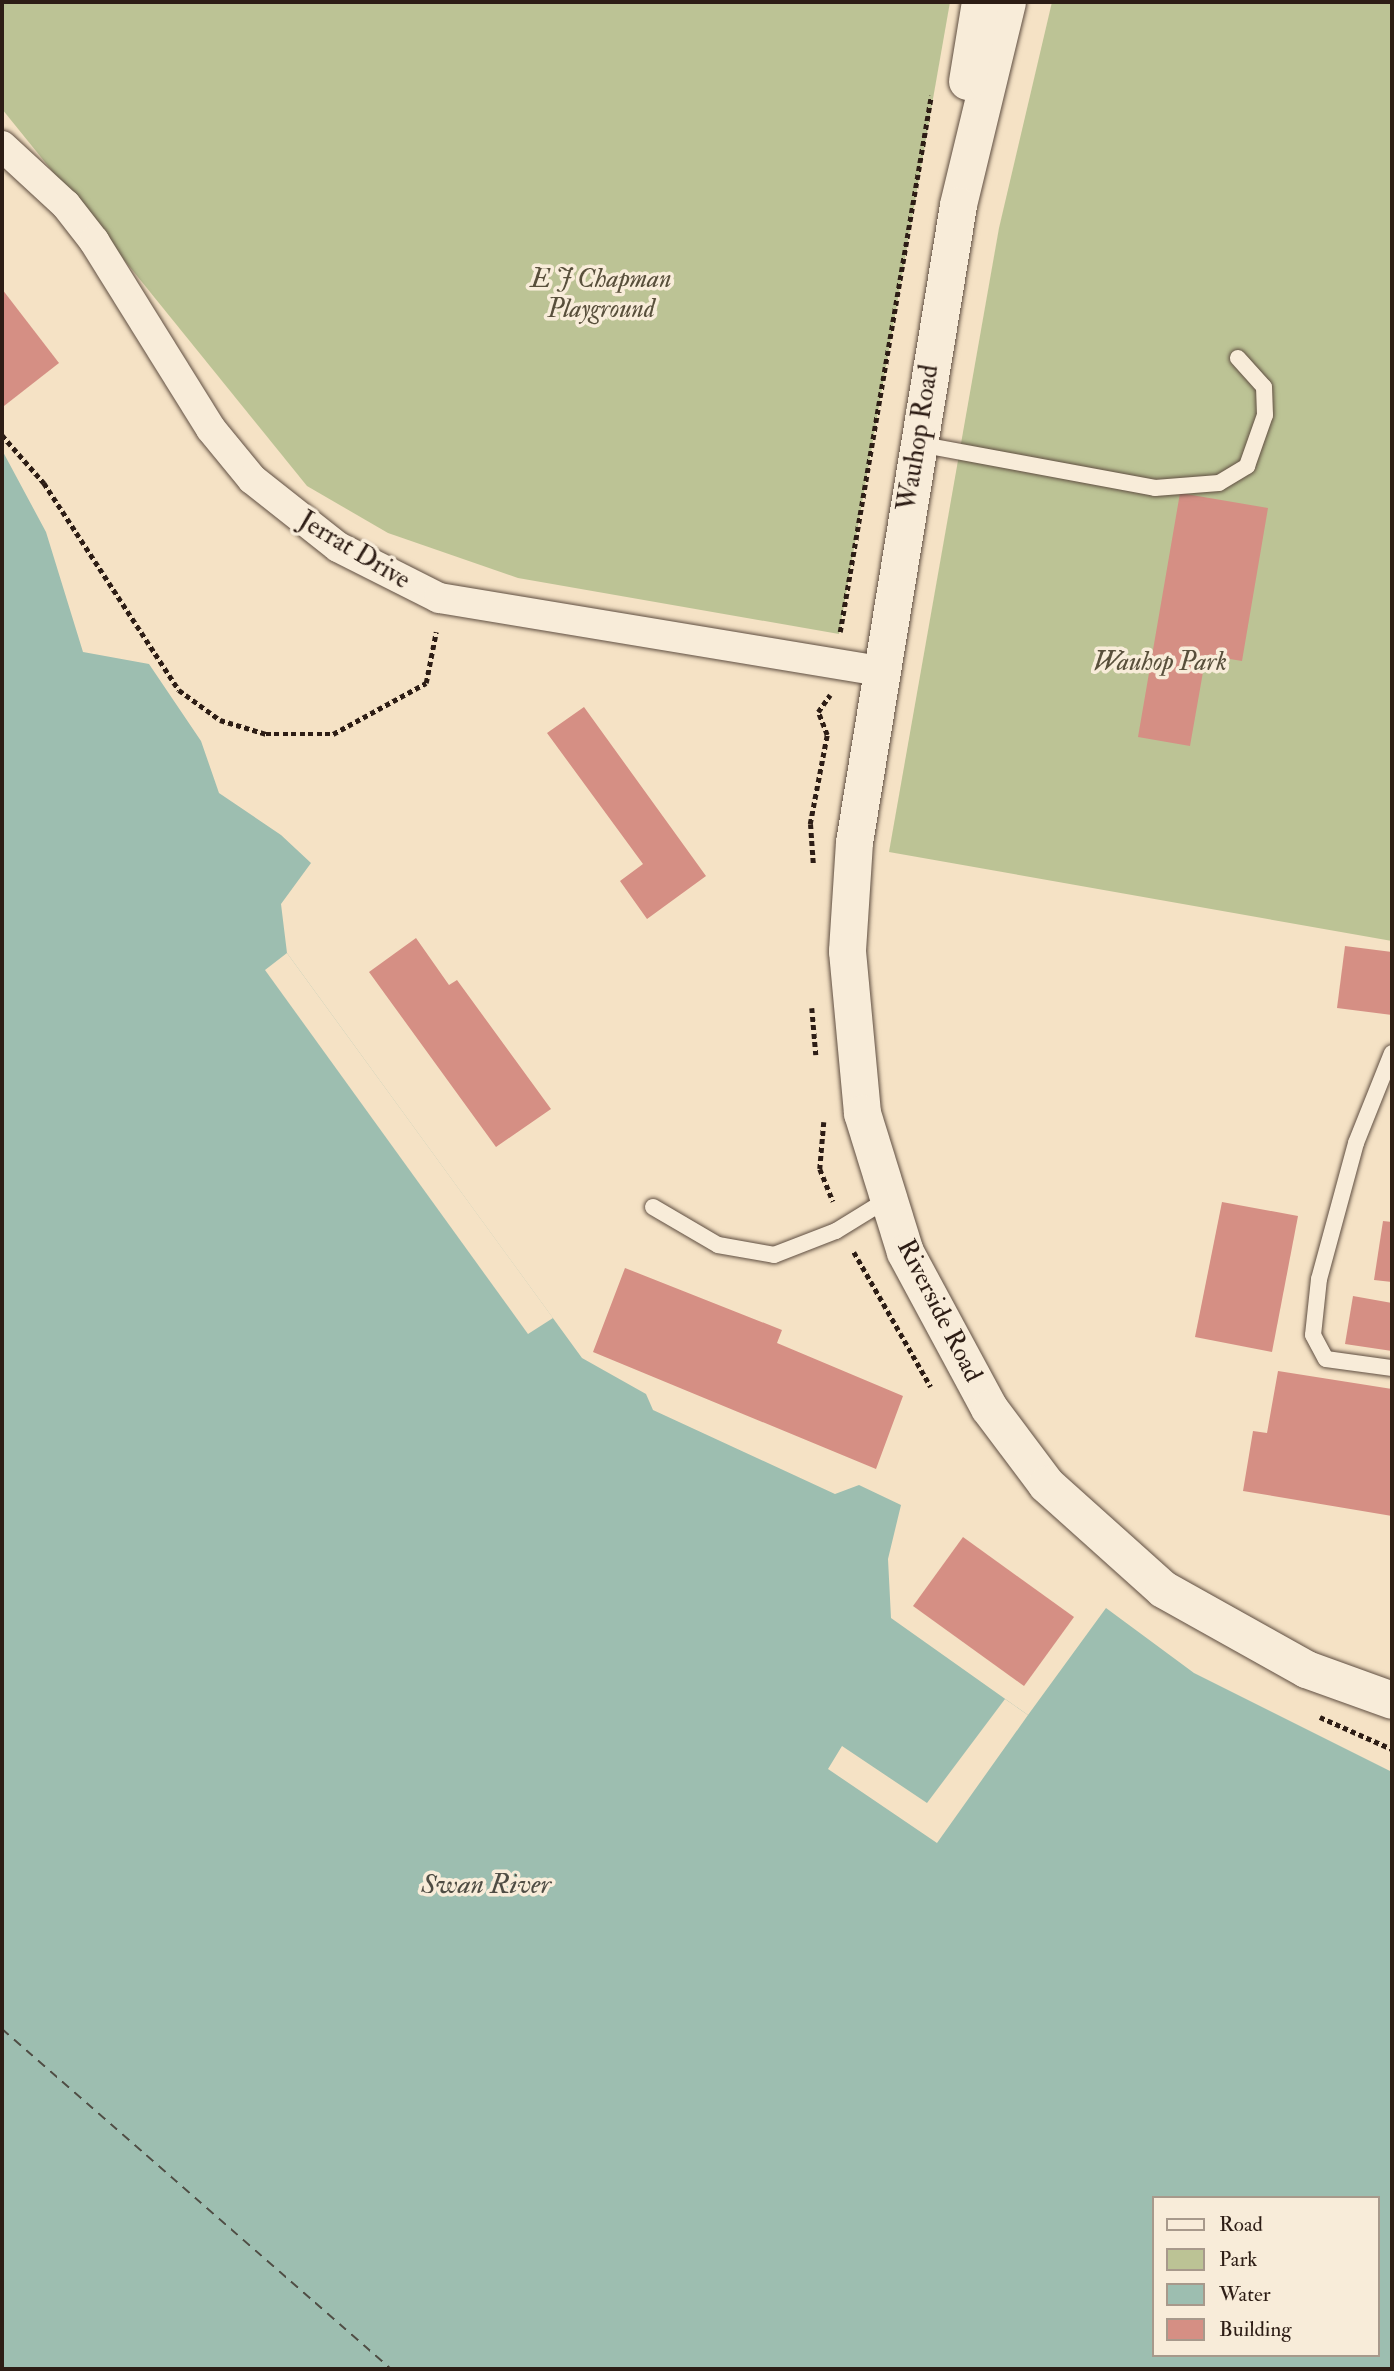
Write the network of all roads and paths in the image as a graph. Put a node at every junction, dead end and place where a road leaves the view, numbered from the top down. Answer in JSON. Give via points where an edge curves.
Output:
{"nodes":[{"id":1,"x":980,"y":2,"type":"edge"},
{"id":2,"x":1007,"y":2,"type":"edge"},
{"id":3,"x":933,"y":84,"type":"dead end"},
{"id":4,"x":2,"y":146,"type":"edge"},
{"id":5,"x":958,"y":205,"type":"junction"},
{"id":6,"x":1238,"y":358,"type":"dead end"},
{"id":7,"x":2,"y":435,"type":"edge"},
{"id":8,"x":918,"y":444,"type":"junction"},
{"id":9,"x":439,"y":598,"type":"junction"},
{"id":10,"x":837,"y":653,"type":"junction"},
{"id":11,"x":880,"y":671,"type":"junction"},
{"id":12,"x":814,"y":874,"type":"dead end"},
{"id":13,"x":813,"y":997,"type":"dead end"},
{"id":14,"x":1392,"y":1053,"type":"edge"},
{"id":15,"x":817,"y":1064,"type":"dead end"},
{"id":16,"x":825,"y":1118,"type":"dead end"},
{"id":17,"x":888,"y":1199,"type":"junction"},
{"id":18,"x":653,"y":1208,"type":"dead end"},
{"id":19,"x":842,"y":1227,"type":"junction"},
{"id":20,"x":1392,"y":1368,"type":"edge"},
{"id":21,"x":933,"y":1391,"type":"dead end"},
{"id":22,"x":1392,"y":1700,"type":"edge"},
{"id":23,"x":1306,"y":1709,"type":"dead end"},
{"id":24,"x":1392,"y":1749,"type":"edge"}],
"edges":[{"from":1,"to":5,"type":"street","name":"Wauhop Road","via":[[969,57]]},
{"from":2,"to":5,"type":"street","name":"Wauhop Road"},
{"from":3,"to":10,"type":"path"},
{"from":4,"to":9,"type":"street","name":"Jerrat Drive","via":[[65,205],[93,241],[211,429],[252,479],[338,547]]},
{"from":5,"to":8,"type":"street","name":"Wauhop Road"},
{"from":6,"to":8,"type":"lane","via":[[1264,387],[1265,415],[1247,466],[1219,483],[1119,484]]},
{"from":7,"to":9,"type":"path","via":[[59,505],[178,690],[220,720],[266,734],[333,734],[371,719],[426,683]]},
{"from":8,"to":11,"type":"street","name":"Wauhop Road"},
{"from":9,"to":10,"type":"street","name":"Jerrat Drive"},
{"from":10,"to":11,"type":"street","name":"Jerrat Drive"},
{"from":10,"to":12,"type":"path","via":[[829,701],[818,712],[828,735],[810,824]]},
{"from":11,"to":17,"type":"street","name":"Riverside Road","via":[[854,842],[846,951],[862,1113]]},
{"from":13,"to":15,"type":"path"},
{"from":14,"to":20,"type":"lane","via":[[1356,1143],[1319,1279],[1313,1335],[1326,1359]]},
{"from":16,"to":19,"type":"path","via":[[820,1169]]},
{"from":17,"to":19,"type":"lane"},
{"from":17,"to":22,"type":"street","name":"Riverside Road","via":[[905,1252],[950,1341],[989,1408],[1046,1484],[1163,1589],[1306,1669]]},
{"from":18,"to":19,"type":"lane","via":[[718,1245],[774,1255]]},
{"from":19,"to":21,"type":"path"},
{"from":23,"to":24,"type":"path"}]}
